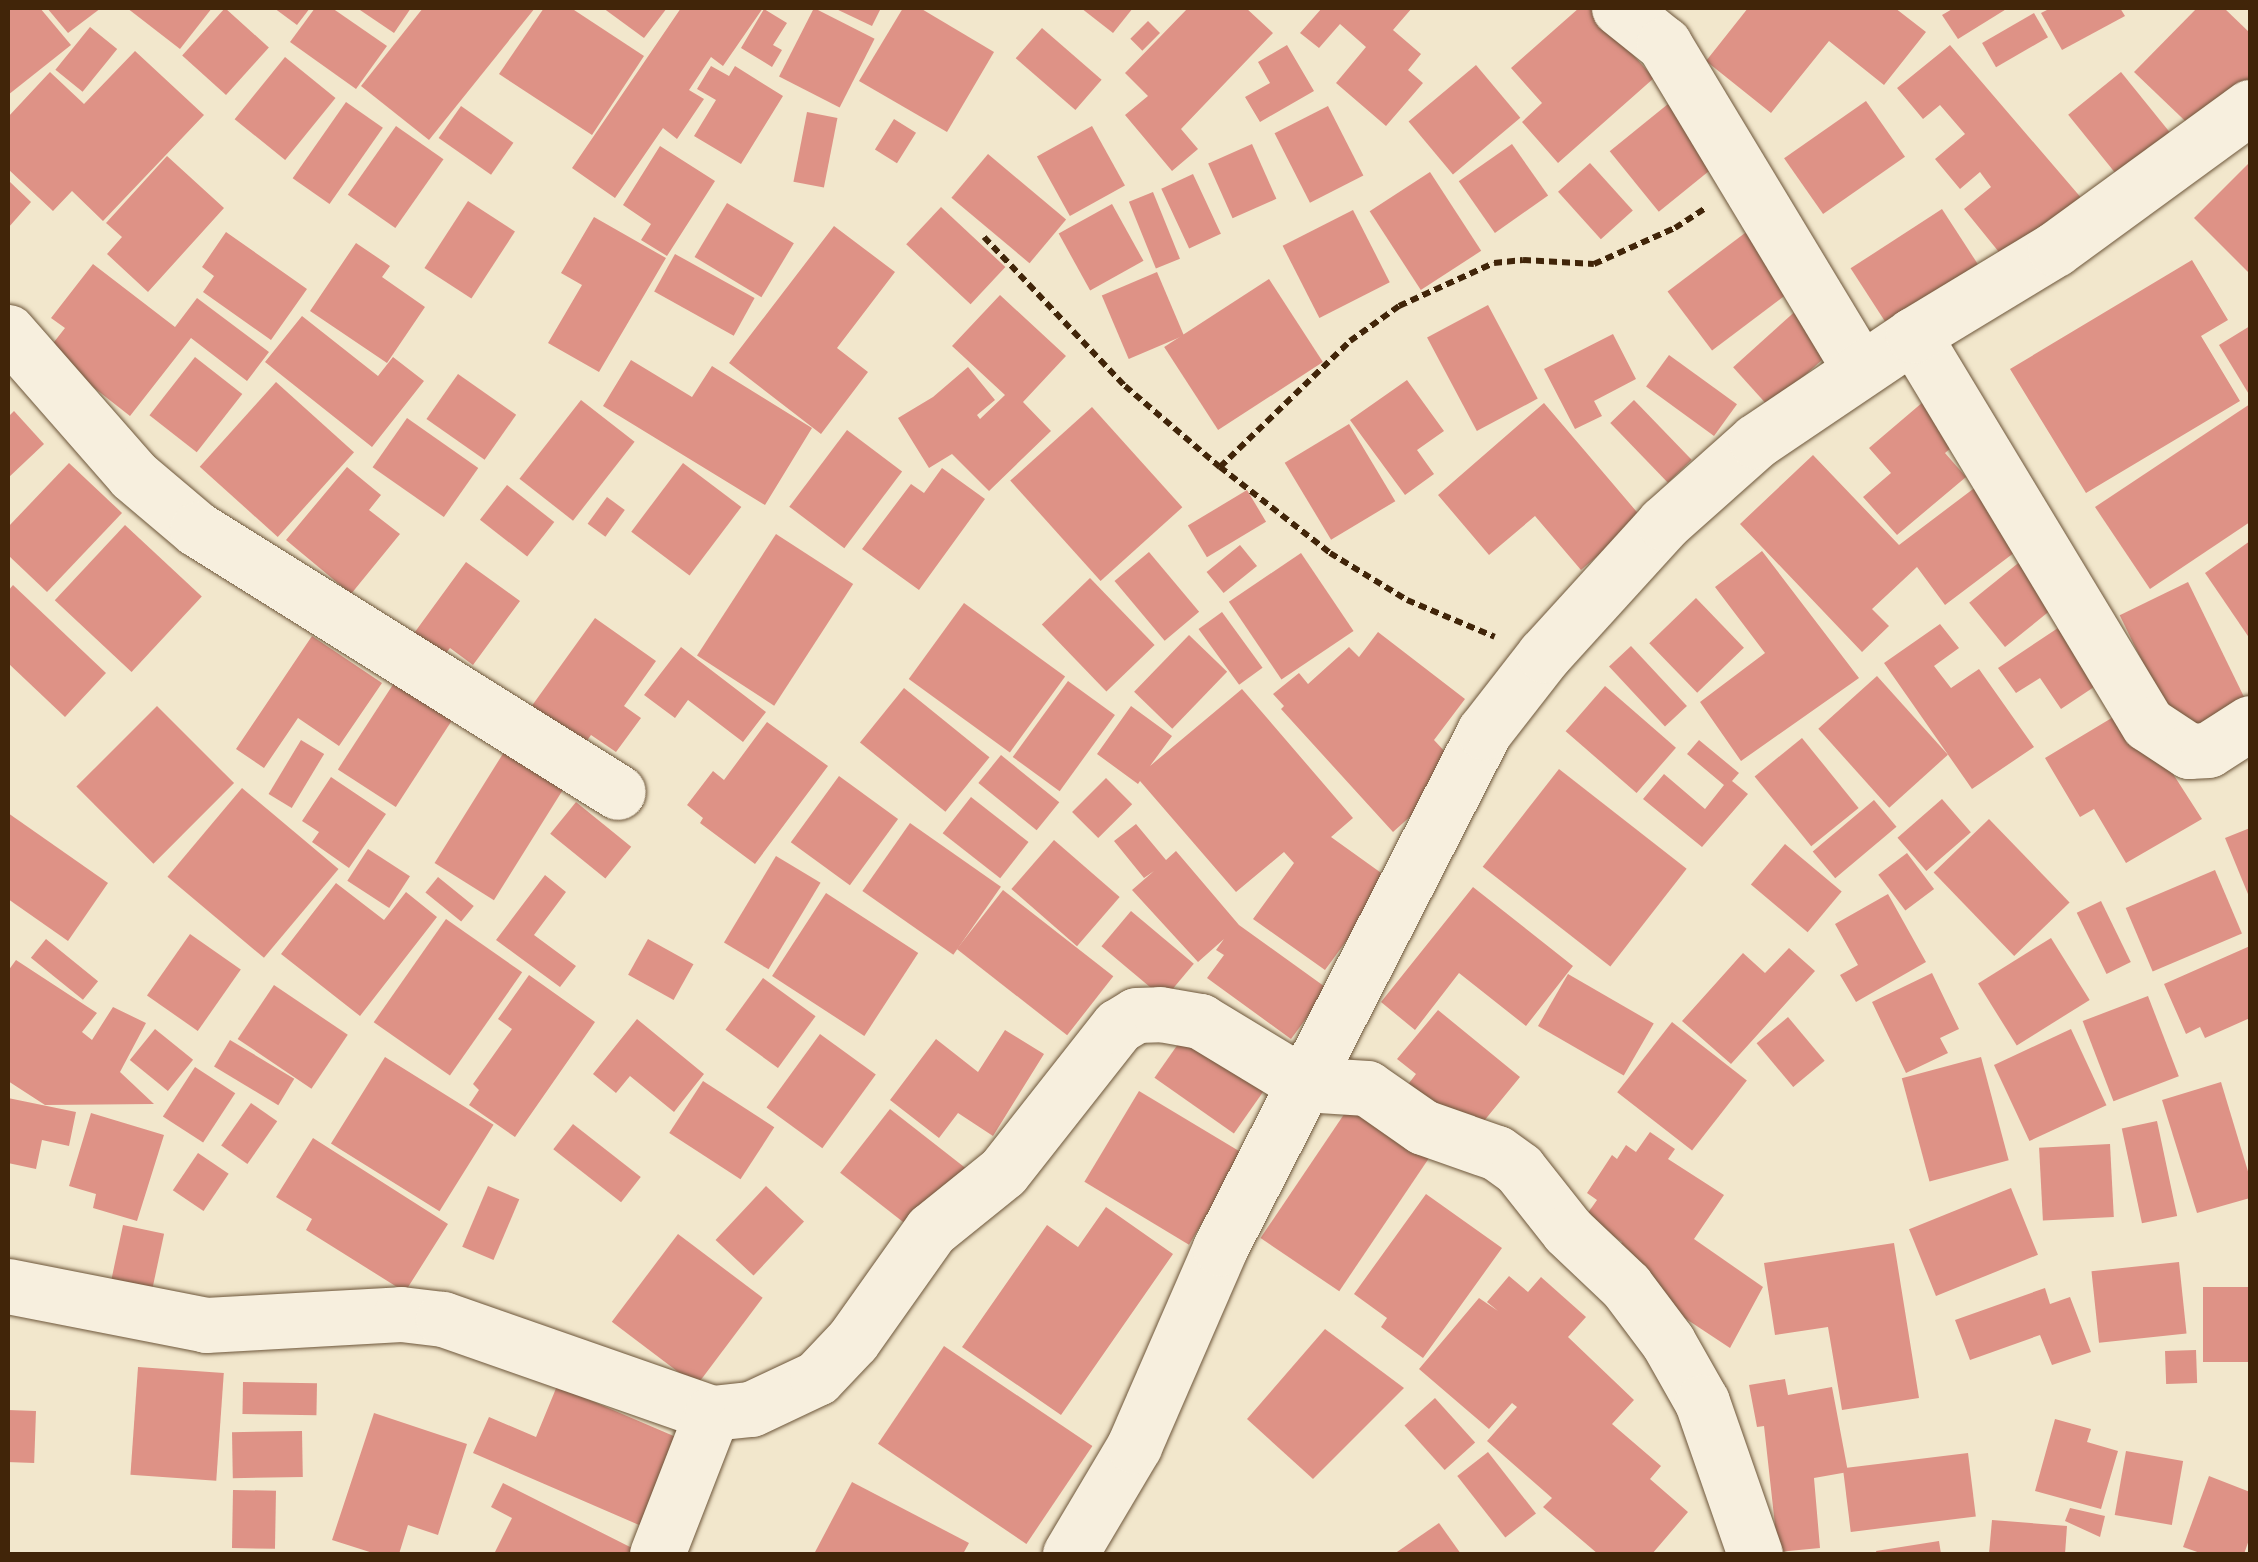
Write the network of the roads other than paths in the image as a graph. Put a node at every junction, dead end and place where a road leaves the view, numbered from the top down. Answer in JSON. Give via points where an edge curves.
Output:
{"nodes":[{"id":1,"x":1619,"y":8,"type":"edge"},
{"id":2,"x":1672,"y":26,"type":"edge"},
{"id":3,"x":2250,"y":107,"type":"edge"},
{"id":4,"x":8,"y":332,"type":"edge"},
{"id":5,"x":1913,"y":335,"type":"junction"},
{"id":6,"x":1860,"y":369,"type":"junction"},
{"id":7,"x":2250,"y":723,"type":"edge"},
{"id":8,"x":618,"y":792,"type":"dead end"},
{"id":9,"x":1304,"y":1084,"type":"junction"},
{"id":10,"x":8,"y":1286,"type":"edge"},
{"id":11,"x":712,"y":1412,"type":"junction"},
{"id":12,"x":656,"y":1554,"type":"edge"},
{"id":13,"x":1070,"y":1554,"type":"edge"},
{"id":14,"x":1755,"y":1554,"type":"edge"}],
"edges":[{"from":1,"to":2,"type":"street"},
{"from":2,"to":6,"type":"street","via":[[1748,179]]},
{"from":3,"to":5,"type":"street","via":[[2055,250]]},
{"from":4,"to":8,"type":"street","via":[[133,476],[197,529]]},
{"from":5,"to":6,"type":"street"},
{"from":5,"to":7,"type":"street","via":[[2148,724],[2190,751],[2208,750]]},
{"from":6,"to":9,"type":"street","via":[[1756,441],[1677,511],[1544,654],[1484,732]]},
{"from":9,"to":11,"type":"street","via":[[1200,1022],[1136,1015],[1118,1026],[1003,1172],[931,1230],[853,1340],[817,1378],[751,1409]]},
{"from":9,"to":13,"type":"street","via":[[1220,1248],[1134,1446]]},
{"from":9,"to":14,"type":"street","via":[[1367,1088],[1423,1128],[1497,1153],[1518,1169],[1668,1342],[1702,1402]]},
{"from":10,"to":11,"type":"street","via":[[206,1324],[401,1314],[443,1319]]},
{"from":11,"to":12,"type":"street"}]}
